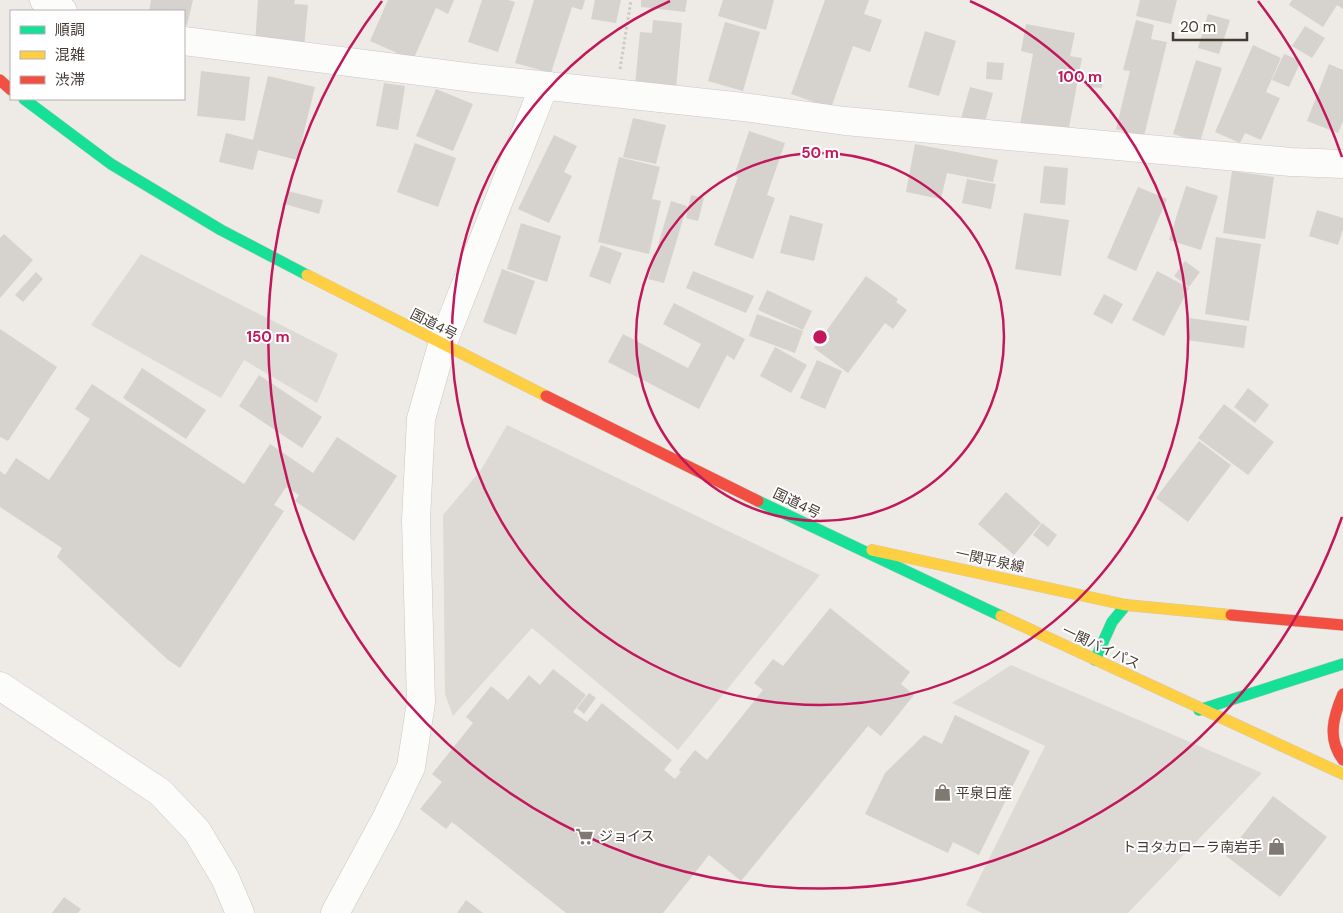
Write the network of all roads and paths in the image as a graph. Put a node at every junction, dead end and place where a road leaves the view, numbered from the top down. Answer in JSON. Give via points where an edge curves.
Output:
{"nodes":[{"id":1,"x":44,"y":0,"type":"edge"},
{"id":2,"x":631,"y":0,"type":"edge"},
{"id":3,"x":61,"y":10,"type":"edge"},
{"id":4,"x":185,"y":41,"type":"edge"},
{"id":5,"x":0,"y":80,"type":"edge"},
{"id":6,"x":544,"y":86,"type":"junction"},
{"id":7,"x":10,"y":89,"type":"edge"},
{"id":8,"x":617,"y":93,"type":"junction"},
{"id":9,"x":25,"y":100,"type":"edge"},
{"id":10,"x":1343,"y":164,"type":"edge"},
{"id":11,"x":442,"y":345,"type":"junction"},
{"id":12,"x":848,"y":544,"type":"junction"},
{"id":13,"x":1126,"y":605,"type":"junction"},
{"id":14,"x":1343,"y":625,"type":"edge"},
{"id":15,"x":1095,"y":660,"type":"junction"},
{"id":16,"x":1343,"y":664,"type":"edge"},
{"id":17,"x":0,"y":686,"type":"edge"},
{"id":18,"x":1343,"y":694,"type":"edge"},
{"id":19,"x":1199,"y":710,"type":"junction"},
{"id":20,"x":1343,"y":760,"type":"edge"},
{"id":21,"x":1343,"y":774,"type":"edge"},
{"id":22,"x":240,"y":913,"type":"edge"},
{"id":23,"x":335,"y":913,"type":"edge"}],
"edges":[{"from":1,"to":3,"type":"street"},
{"from":2,"to":8,"type":"path"},
{"from":4,"to":6,"type":"street"},
{"from":5,"to":7,"type":"main road"},
{"from":6,"to":8,"type":"street"},
{"from":6,"to":11,"type":"street"},
{"from":8,"to":10,"type":"street","via":[[854,122]]},
{"from":9,"to":11,"type":"main road","name":"国道4号","via":[[111,164],[221,230]]},
{"from":11,"to":12,"type":"main road","name":"国道4号"},
{"from":11,"to":23,"type":"street","via":[[421,419],[416,520],[421,702],[410,767]]},
{"from":12,"to":13,"type":"main road","name":"一関平泉線"},
{"from":12,"to":15,"type":"main road","name":"一関バイパス"},
{"from":13,"to":14,"type":"main road","name":"一関平泉線"},
{"from":13,"to":15,"type":"main road","via":[[1112,622]]},
{"from":15,"to":19,"type":"main road","name":"一関バイパス"},
{"from":16,"to":19,"type":"main road"},
{"from":17,"to":22,"type":"street","via":[[160,792],[197,832],[225,878]]},
{"from":18,"to":20,"type":"main road","via":[[1332,726],[1334,746]]},
{"from":19,"to":21,"type":"main road","name":"一関バイパス"}]}
